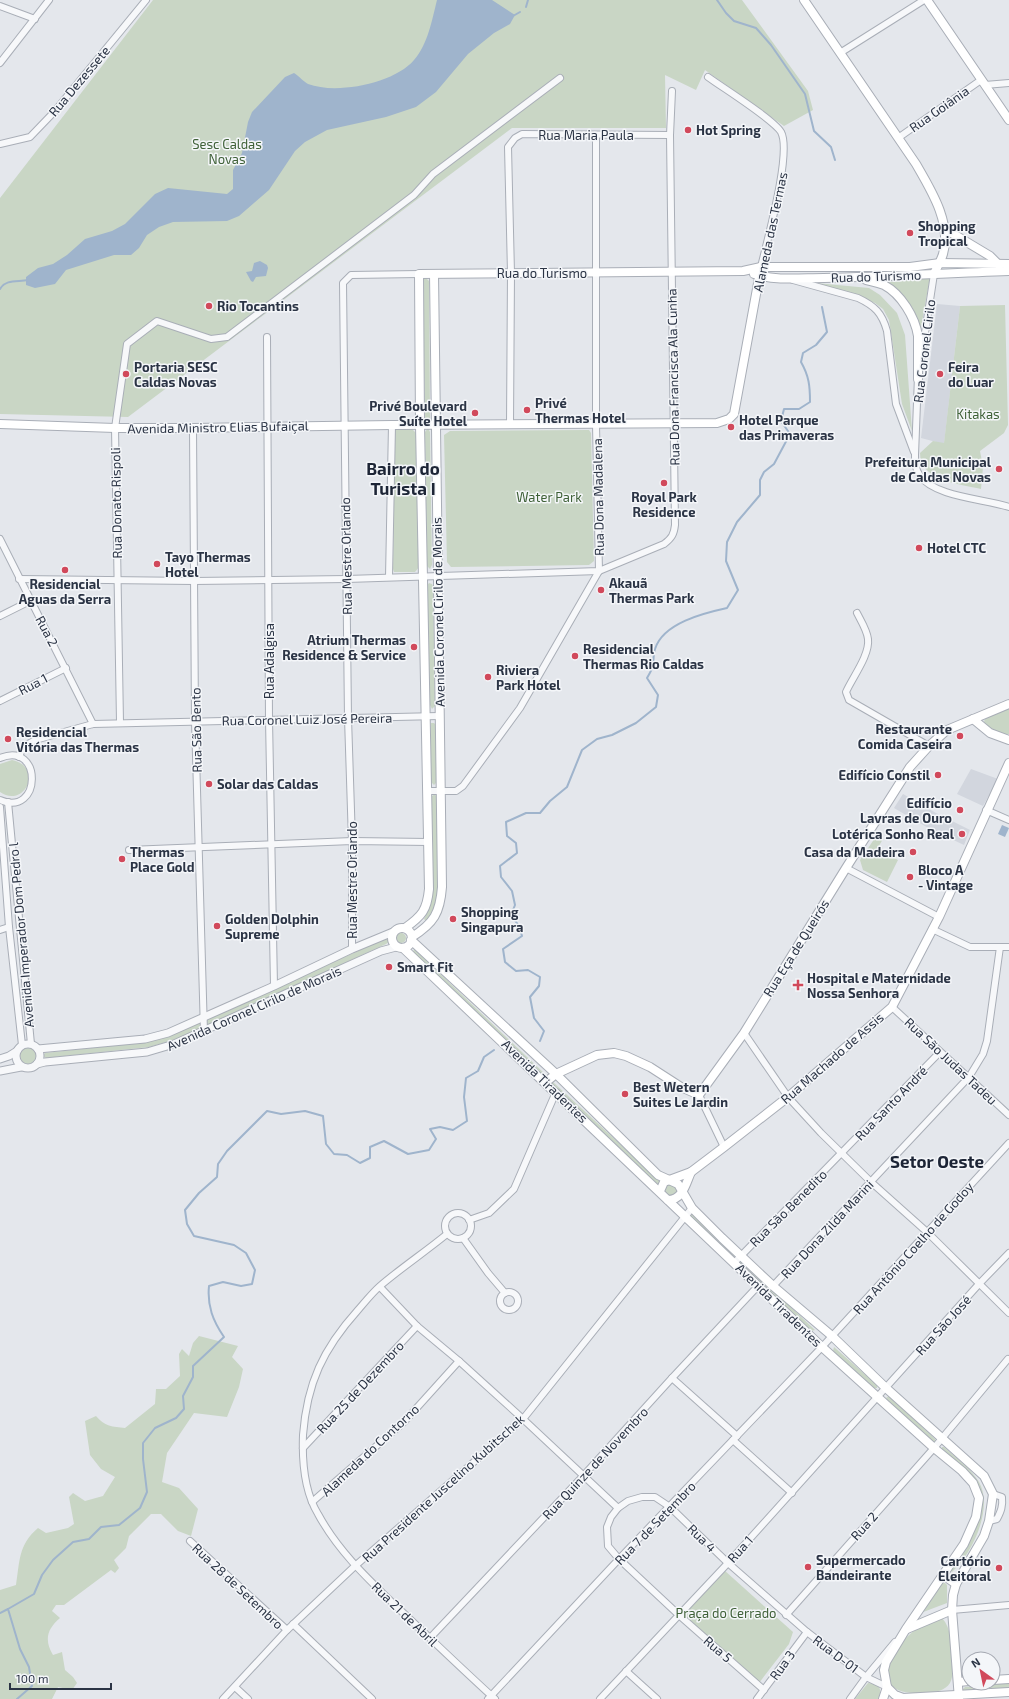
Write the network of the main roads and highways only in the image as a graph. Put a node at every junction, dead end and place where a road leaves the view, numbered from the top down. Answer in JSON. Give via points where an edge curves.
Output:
{"nodes":[{"id":1,"x":804,"y":0,"type":"edge"},
{"id":2,"x":925,"y":0,"type":"edge"},
{"id":3,"x":1009,"y":120,"type":"edge"},
{"id":4,"x":945,"y":229,"type":"junction"},
{"id":5,"x":940,"y":263,"type":"junction"},
{"id":6,"x":1009,"y":264,"type":"edge"},
{"id":7,"x":999,"y":265,"type":"junction"},
{"id":8,"x":762,"y":267,"type":"junction"},
{"id":9,"x":744,"y":271,"type":"junction"},
{"id":10,"x":1009,"y":271,"type":"edge"},
{"id":11,"x":419,"y":274,"type":"joint"},
{"id":12,"x":434,"y":274,"type":"junction"},
{"id":13,"x":934,"y":274,"type":"junction"},
{"id":14,"x":760,"y":276,"type":"junction"},
{"id":15,"x":853,"y":278,"type":"junction"},
{"id":16,"x":918,"y":379,"type":"road end"},
{"id":17,"x":730,"y":419,"type":"joint"},
{"id":18,"x":0,"y":424,"type":"edge"},
{"id":19,"x":420,"y":424,"type":"junction"},
{"id":20,"x":436,"y":425,"type":"junction"},
{"id":21,"x":1009,"y":704,"type":"edge"},
{"id":22,"x":973,"y":719,"type":"junction"},
{"id":23,"x":1009,"y":740,"type":"edge"},
{"id":24,"x":1009,"y":763,"type":"edge"},
{"id":25,"x":418,"y":919,"type":"junction"},
{"id":26,"x":427,"y":927,"type":"junction"},
{"id":27,"x":404,"y":928,"type":"junction"},
{"id":28,"x":412,"y":939,"type":"junction"},
{"id":29,"x":400,"y":947,"type":"junction"},
{"id":30,"x":556,"y":1074,"type":"junction"},
{"id":31,"x":546,"y":1082,"type":"junction"},
{"id":32,"x":690,"y":1172,"type":"junction"},
{"id":33,"x":667,"y":1180,"type":"junction"},
{"id":34,"x":660,"y":1191,"type":"junction"},
{"id":35,"x":682,"y":1192,"type":"junction"},
{"id":36,"x":668,"y":1200,"type":"junction"},
{"id":37,"x":943,"y":1575,"type":"junction"},
{"id":38,"x":956,"y":1584,"type":"junction"},
{"id":39,"x":952,"y":1610,"type":"junction"},
{"id":40,"x":906,"y":1629,"type":"junction"},
{"id":41,"x":958,"y":1682,"type":"junction"},
{"id":42,"x":961,"y":1682,"type":"edge"},
{"id":43,"x":888,"y":1687,"type":"junction"},
{"id":44,"x":1009,"y":1692,"type":"edge"},
{"id":45,"x":959,"y":1697,"type":"edge"},
{"id":46,"x":947,"y":1698,"type":"edge"},
{"id":47,"x":883,"y":1699,"type":"edge"},
{"id":48,"x":903,"y":1699,"type":"edge"}],
"edges":[{"from":1,"to":4,"type":"main road","via":[[916,164],[932,192]]},
{"from":2,"to":3,"type":"main road"},
{"from":4,"to":5,"type":"main road","via":[[944,253]]},
{"from":4,"to":7,"type":"main road","via":[[990,256]]},
{"from":5,"to":7,"type":"main road","name":"Rua do Turismo"},
{"from":5,"to":8,"type":"main road","name":"Rua do Turismo","via":[[910,266]]},
{"from":5,"to":13,"type":"main road"},
{"from":6,"to":7,"type":"main road","name":"Rua do Turismo"},
{"from":8,"to":9,"type":"main road","name":"Rua do Turismo"},
{"from":8,"to":14,"type":"main road","name":"Alameda das Termas"},
{"from":9,"to":12,"type":"main road","name":"Rua do Turismo"},
{"from":9,"to":14,"type":"main road","name":"Rua do Turismo"},
{"from":10,"to":13,"type":"main road","name":"Rua do Turismo"},
{"from":11,"to":12,"type":"main road","name":"Rua do Turismo"},
{"from":11,"to":19,"type":"main road","name":"Avenida Coronel Cirilo de Morais"},
{"from":12,"to":20,"type":"main road","name":"Avenida Coronel Cirilo de Morais"},
{"from":13,"to":15,"type":"main road","name":"Rua do Turismo"},
{"from":14,"to":15,"type":"main road","name":"Rua do Turismo"},
{"from":14,"to":17,"type":"main road","name":"Alameda das Termas","via":[[737,406]]},
{"from":15,"to":16,"type":"main road","via":[[885,286],[904,302],[917,329]]},
{"from":17,"to":20,"type":"main road","name":"Avenida Ministro Elias Bufaiçal","via":[[717,424]]},
{"from":18,"to":19,"type":"main road","name":"Avenida Ministro Elias Bufaiçal","via":[[193,428]]},
{"from":19,"to":20,"type":"main road","name":"Avenida Ministro Elias Bufaiçal"},
{"from":19,"to":25,"type":"main road","name":"Avenida Coronel Cirilo de Morais","via":[[429,889],[428,901]]},
{"from":20,"to":26,"type":"main road","name":"Avenida Coronel Cirilo de Morais","via":[[442,887],[436,915]]},
{"from":21,"to":22,"type":"main road","name":"Rua Eça de Queirós"},
{"from":22,"to":23,"type":"main road","via":[[990,733]]},
{"from":22,"to":30,"type":"main road","name":"Rua Eça de Queirós","via":[[947,730],[910,767],[744,1033],[699,1094],[681,1087],[650,1067],[614,1053],[597,1055]]},
{"from":24,"to":32,"type":"main road","name":"Rua Machado de Assis","via":[[939,916],[892,1006],[788,1097]]},
{"from":25,"to":26,"type":"main road"},
{"from":25,"to":27,"type":"main road","name":"Avenida Coronel Cirilo de Morais"},
{"from":26,"to":28,"type":"main road","name":"Avenida Coronel Cirilo de Morais"},
{"from":27,"to":28,"type":"main road","via":[[410,931]]},
{"from":27,"to":29,"type":"main road","via":[[398,928],[391,938]]},
{"from":28,"to":29,"type":"main road","via":[[408,945]]},
{"from":28,"to":30,"type":"main road","name":"Avenida Tiradentes"},
{"from":29,"to":31,"type":"main road","name":"Avenida Tiradentes"},
{"from":30,"to":31,"type":"main road"},
{"from":30,"to":33,"type":"main road","name":"Avenida Tiradentes","via":[[658,1175]]},
{"from":31,"to":34,"type":"main road","name":"Avenida Tiradentes"},
{"from":32,"to":33,"type":"main road","name":"Rua Machado de Assis"},
{"from":32,"to":35,"type":"main road"},
{"from":33,"to":34,"type":"main road","via":[[661,1184]]},
{"from":33,"to":35,"type":"main road","name":"Avenida Tiradentes","via":[[678,1184]]},
{"from":34,"to":36,"type":"main road","name":"Avenida Tiradentes"},
{"from":35,"to":36,"type":"main road","via":[[678,1198]]},
{"from":35,"to":38,"type":"main road","name":"Avenida Tiradentes","via":[[692,1208],[741,1256],[984,1476],[993,1494],[989,1521],[984,1536]]},
{"from":36,"to":37,"type":"main road","name":"Avenida Tiradentes","via":[[822,1347],[973,1483],[979,1498],[976,1517],[964,1544]]},
{"from":37,"to":38,"type":"main road"},
{"from":37,"to":40,"type":"main road","name":"Avenida Tiradentes"},
{"from":38,"to":39,"type":"main road","name":"Avenida Tiradentes"},
{"from":39,"to":40,"type":"main road"},
{"from":39,"to":41,"type":"main road","name":"Avenida Tiradentes"},
{"from":40,"to":43,"type":"main road","via":[[886,1662],[884,1670]]},
{"from":41,"to":42,"type":"main road"},
{"from":41,"to":45,"type":"main road","name":"Avenida Tiradentes"},
{"from":43,"to":47,"type":"main road"},
{"from":43,"to":48,"type":"main road"},
{"from":44,"to":45,"type":"main road"},
{"from":45,"to":46,"type":"main road"},
{"from":46,"to":48,"type":"main road"}]}
